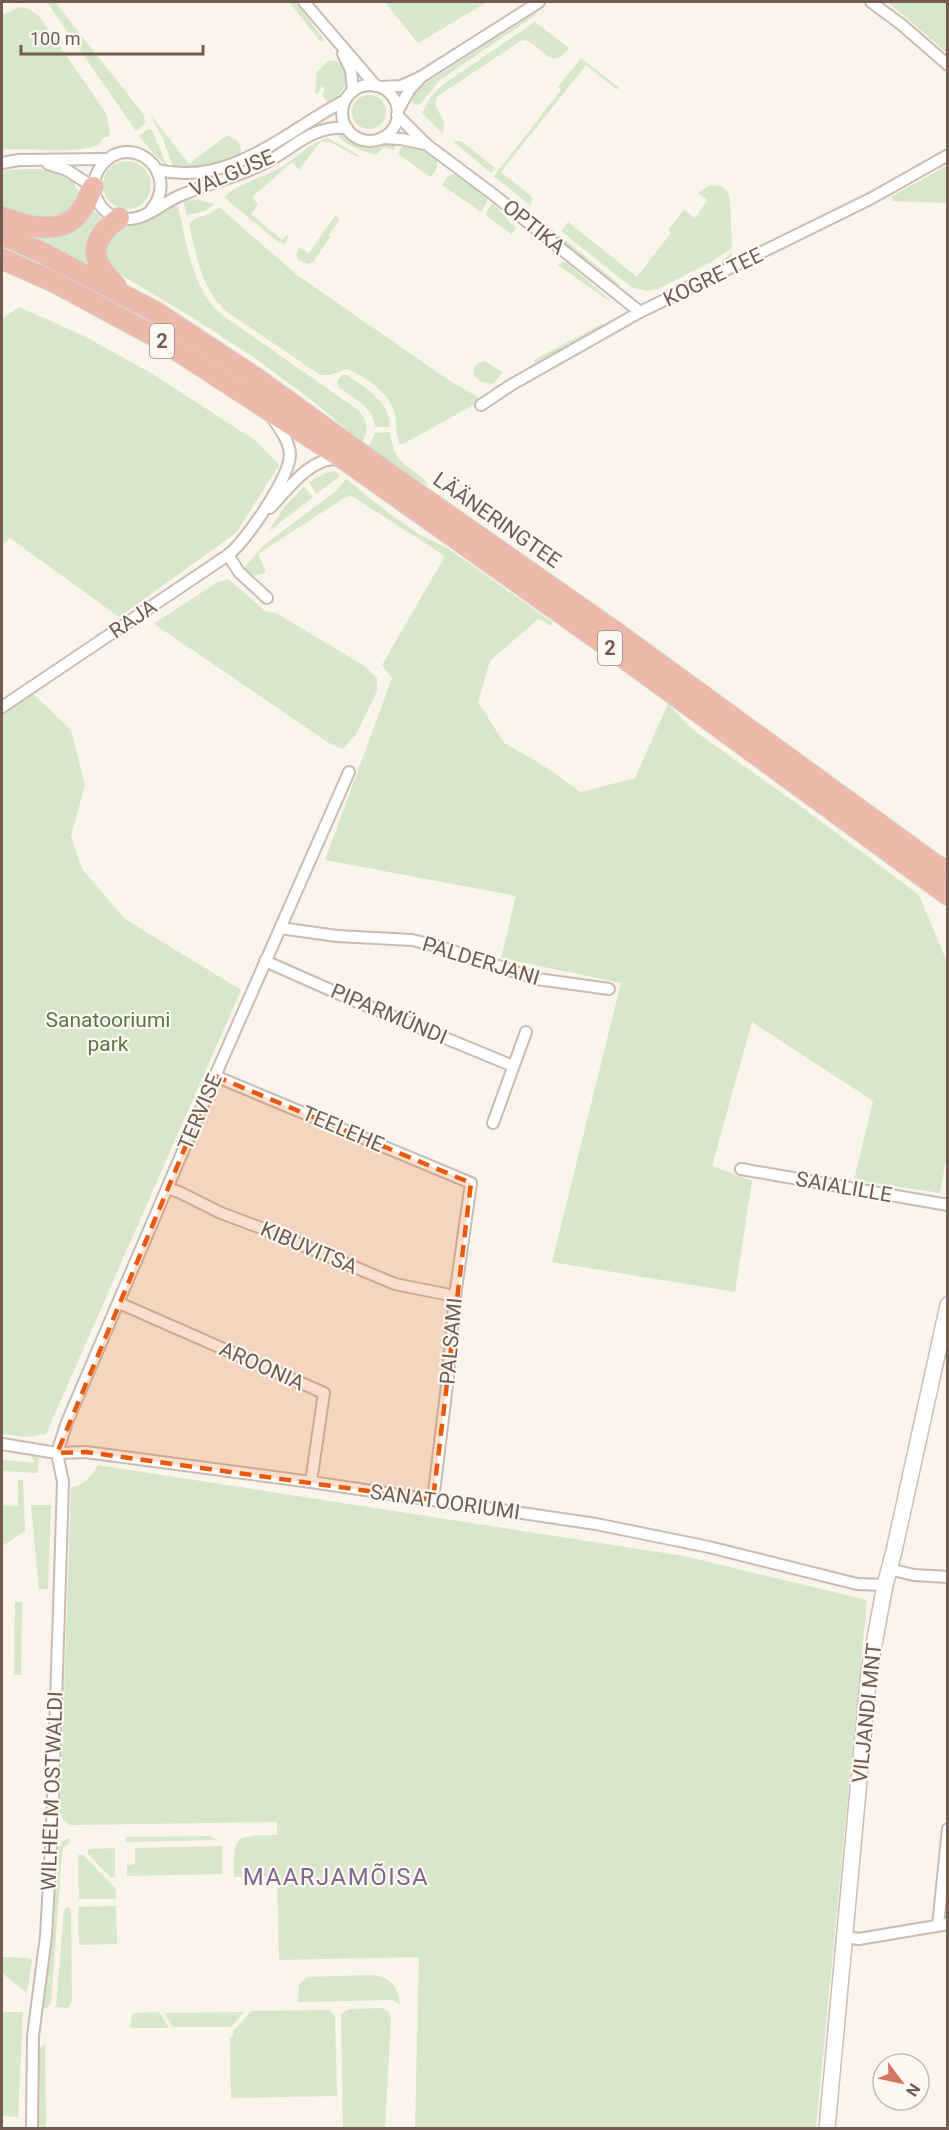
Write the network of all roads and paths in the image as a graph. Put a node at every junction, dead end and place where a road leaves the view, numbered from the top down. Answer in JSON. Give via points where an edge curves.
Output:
{"nodes":[{"id":1,"x":304,"y":2,"type":"edge"},
{"id":2,"x":539,"y":2,"type":"edge"},
{"id":3,"x":871,"y":2,"type":"edge"},
{"id":4,"x":338,"y":43,"type":"junction"},
{"id":5,"x":948,"y":65,"type":"edge"},
{"id":6,"x":421,"y":77,"type":"junction"},
{"id":7,"x":379,"y":87,"type":"junction"},
{"id":8,"x":352,"y":91,"type":"junction"},
{"id":9,"x":344,"y":101,"type":"junction"},
{"id":10,"x":398,"y":113,"type":"junction"},
{"id":11,"x":347,"y":128,"type":"junction"},
{"id":12,"x":381,"y":138,"type":"junction"},
{"id":13,"x":426,"y":144,"type":"junction"},
{"id":14,"x":948,"y":155,"type":"edge"},
{"id":15,"x":106,"y":159,"type":"junction"},
{"id":16,"x":42,"y":162,"type":"junction"},
{"id":17,"x":2,"y":163,"type":"edge"},
{"id":18,"x":158,"y":170,"type":"junction"},
{"id":19,"x":93,"y":187,"type":"junction"},
{"id":20,"x":151,"y":210,"type":"junction"},
{"id":21,"x":2,"y":217,"type":"edge"},
{"id":22,"x":119,"y":218,"type":"junction"},
{"id":23,"x":2,"y":236,"type":"edge"},
{"id":24,"x":2,"y":259,"type":"edge"},
{"id":25,"x":124,"y":294,"type":"junction"},
{"id":26,"x":640,"y":312,"type":"junction"},
{"id":27,"x":481,"y":405,"type":"dead end"},
{"id":28,"x":266,"y":409,"type":"junction"},
{"id":29,"x":345,"y":460,"type":"junction"},
{"id":30,"x":256,"y":523,"type":"junction"},
{"id":31,"x":228,"y":555,"type":"junction"},
{"id":32,"x":267,"y":598,"type":"dead end"},
{"id":33,"x":2,"y":707,"type":"edge"},
{"id":34,"x":349,"y":772,"type":"dead end"},
{"id":35,"x":948,"y":872,"type":"edge"},
{"id":36,"x":948,"y":896,"type":"edge"},
{"id":37,"x":280,"y":928,"type":"junction"},
{"id":38,"x":265,"y":961,"type":"junction"},
{"id":39,"x":609,"y":989,"type":"dead end"},
{"id":40,"x":526,"y":1032,"type":"dead end"},
{"id":41,"x":513,"y":1066,"type":"junction"},
{"id":42,"x":215,"y":1076,"type":"junction"},
{"id":43,"x":493,"y":1123,"type":"dead end"},
{"id":44,"x":741,"y":1169,"type":"dead end"},
{"id":45,"x":471,"y":1183,"type":"joint"},
{"id":46,"x":167,"y":1188,"type":"junction"},
{"id":47,"x":948,"y":1205,"type":"edge"},
{"id":48,"x":455,"y":1296,"type":"junction"},
{"id":49,"x":118,"y":1303,"type":"junction"},
{"id":50,"x":948,"y":1305,"type":"edge"},
{"id":51,"x":946,"y":1322,"type":"edge"},
{"id":52,"x":2,"y":1444,"type":"edge"},
{"id":53,"x":57,"y":1453,"type":"junction"},
{"id":54,"x":311,"y":1482,"type":"junction"},
{"id":55,"x":433,"y":1500,"type":"junction"},
{"id":56,"x":889,"y":1569,"type":"junction"},
{"id":57,"x":948,"y":1577,"type":"edge"},
{"id":58,"x":885,"y":1585,"type":"junction"},
{"id":59,"x":948,"y":1829,"type":"edge"},
{"id":60,"x":943,"y":1925,"type":"edge"},
{"id":61,"x":845,"y":1937,"type":"junction"},
{"id":62,"x":32,"y":2128,"type":"edge"},
{"id":63,"x":827,"y":2128,"type":"edge"}],
"edges":[{"from":1,"to":4,"type":"street"},
{"from":2,"to":6,"type":"street"},
{"from":3,"to":5,"type":"street"},
{"from":4,"to":7,"type":"street"},
{"from":4,"to":8,"type":"street","via":[[351,70]]},
{"from":6,"to":7,"type":"street","via":[[401,86]]},
{"from":6,"to":10,"type":"street","via":[[407,93]]},
{"from":7,"to":8,"type":"street","via":[[364,85]]},
{"from":7,"to":10,"type":"street","via":[[390,93]]},
{"from":8,"to":9,"type":"street"},
{"from":9,"to":11,"type":"street","via":[[342,115]]},
{"from":9,"to":18,"type":"street","name":"VALGUSE","via":[[254,156],[228,167],[186,174]]},
{"from":10,"to":12,"type":"street","via":[[393,128]]},
{"from":10,"to":13,"type":"street","name":"OPTIKA"},
{"from":11,"to":12,"type":"street","via":[[365,140]]},
{"from":11,"to":20,"type":"street","name":"VALGUSE","via":[[315,132],[260,166]]},
{"from":12,"to":13,"type":"street","name":"OPTIKA"},
{"from":13,"to":26,"type":"street","name":"OPTIKA"},
{"from":14,"to":26,"type":"street","name":"KOGRE TEE","via":[[870,199]]},
{"from":15,"to":16,"type":"street","name":"VALGUSE"},
{"from":15,"to":18,"type":"street","name":"VALGUSE","via":[[130,152],[148,159]]},
{"from":15,"to":19,"type":"street"},
{"from":16,"to":17,"type":"street"},
{"from":16,"to":19,"type":"street","via":[[67,170]]},
{"from":18,"to":20,"type":"street","name":"VALGUSE","via":[[161,191]]},
{"from":19,"to":21,"type":"highway","via":[[79,214],[58,226],[34,227]]},
{"from":19,"to":22,"type":"street","via":[[98,202]]},
{"from":20,"to":22,"type":"street","name":"VALGUSE","via":[[133,219]]},
{"from":22,"to":25,"type":"highway","via":[[99,238],[95,256],[104,274]]},
{"from":23,"to":25,"type":"highway","name":"LÄÄNERINGTEE","number":"2"},
{"from":24,"to":28,"type":"highway","name":"LÄÄNERINGTEE","number":"2","via":[[158,338]]},
{"from":25,"to":35,"type":"highway","name":"LÄÄNERINGTEE","number":"2","via":[[256,378]]},
{"from":26,"to":27,"type":"street","name":"KOGRE TEE"},
{"from":28,"to":29,"type":"highway","name":"LÄÄNERINGTEE","number":"2"},
{"from":28,"to":30,"type":"street","name":"RAJA","via":[[287,442],[290,459]]},
{"from":29,"to":30,"type":"street","name":"RAJA","via":[[329,459],[307,471]]},
{"from":29,"to":36,"type":"highway","name":"LÄÄNERINGTEE","number":"2"},
{"from":30,"to":31,"type":"street","name":"RAJA"},
{"from":31,"to":32,"type":"street","via":[[239,572]]},
{"from":31,"to":33,"type":"street","name":"RAJA"},
{"from":34,"to":37,"type":"street","name":"TERVISE"},
{"from":37,"to":38,"type":"street","name":"TERVISE"},
{"from":37,"to":39,"type":"street","name":"PALDERJANI","via":[[412,940],[537,979]]},
{"from":38,"to":41,"type":"street","name":"PIPARMÜNDI"},
{"from":38,"to":42,"type":"street","name":"TERVISE"},
{"from":40,"to":41,"type":"street"},
{"from":41,"to":43,"type":"street"},
{"from":42,"to":45,"type":"street","name":"TEELEHE"},
{"from":42,"to":46,"type":"street","name":"TERVISE"},
{"from":44,"to":47,"type":"street","name":"SAIALILLE"},
{"from":45,"to":48,"type":"street","name":"PALSAMI"},
{"from":46,"to":48,"type":"street","name":"KIBUVITSA","via":[[394,1284]]},
{"from":46,"to":49,"type":"street","name":"TERVISE"},
{"from":48,"to":55,"type":"street","name":"PALSAMI"},
{"from":49,"to":53,"type":"street","name":"TERVISE"},
{"from":49,"to":54,"type":"street","name":"AROONIA","via":[[324,1393]]},
{"from":50,"to":51,"type":"street","name":"VILJANDI MNT"},
{"from":51,"to":56,"type":"street","name":"VILJANDI MNT"},
{"from":52,"to":53,"type":"street","name":"SANATOORIUMI"},
{"from":53,"to":54,"type":"street","name":"SANATOORIUMI","via":[[86,1452]]},
{"from":53,"to":62,"type":"street","name":"WILHELM OSTWALDI","via":[[63,1482],[53,1818],[46,1936],[33,2036]]},
{"from":54,"to":55,"type":"street","name":"SANATOORIUMI"},
{"from":55,"to":58,"type":"street","name":"SANATOORIUMI","via":[[596,1524],[857,1584]]},
{"from":56,"to":57,"type":"street"},
{"from":56,"to":58,"type":"street","name":"VILJANDI MNT"},
{"from":58,"to":61,"type":"street","name":"VILJANDI MNT","via":[[869,1671]]},
{"from":59,"to":60,"type":"street"},
{"from":60,"to":61,"type":"street","via":[[859,1939]]},
{"from":61,"to":63,"type":"street","name":"VILJANDI MNT"}]}
